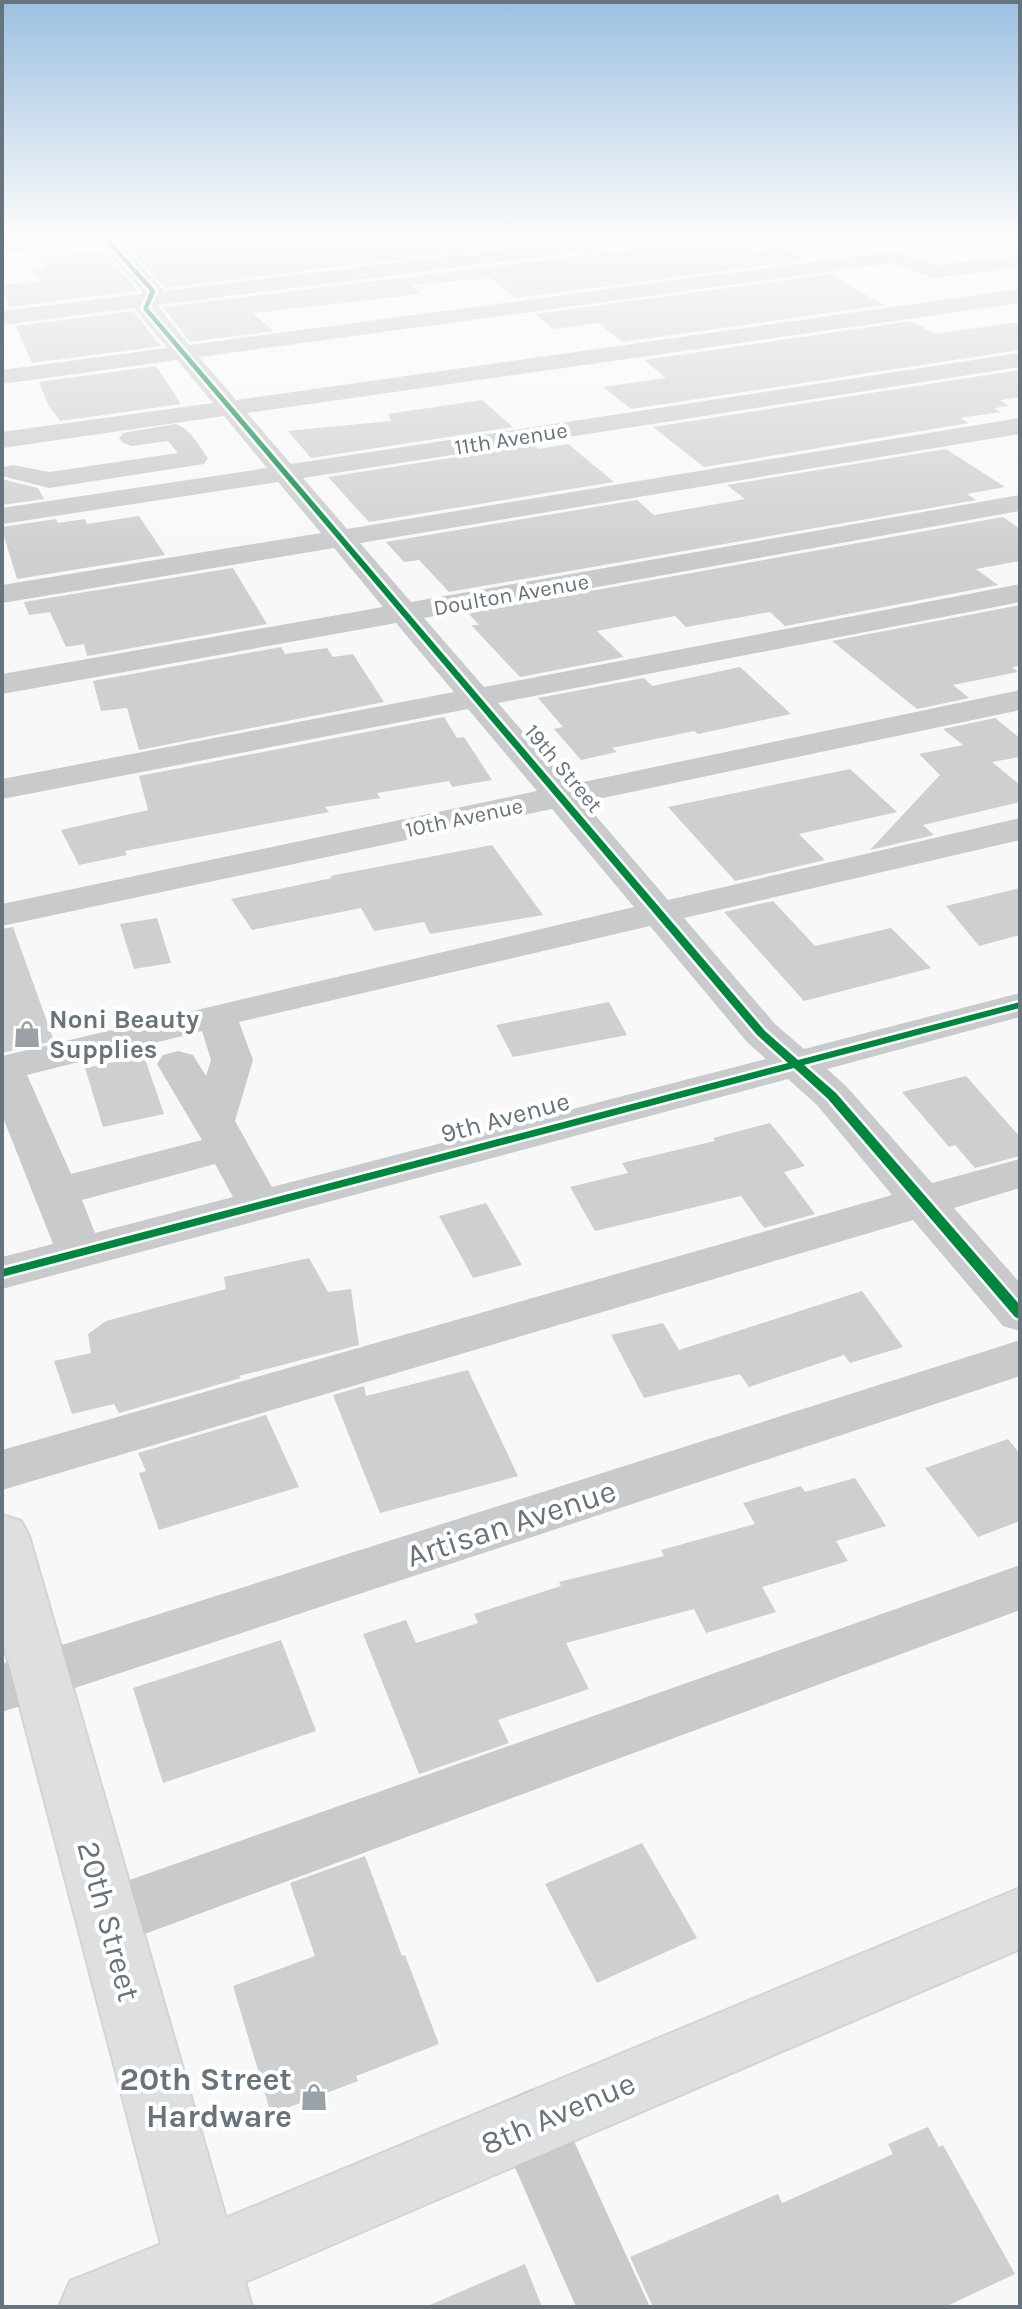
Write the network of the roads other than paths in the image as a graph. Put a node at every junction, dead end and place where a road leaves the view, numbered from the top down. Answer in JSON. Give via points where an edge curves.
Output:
{"nodes":[{"id":1,"x":177,"y":346,"type":"edge"},
{"id":2,"x":310,"y":346,"type":"edge"},
{"id":3,"x":404,"y":346,"type":"edge"},
{"id":4,"x":567,"y":346,"type":"edge"},
{"id":5,"x":729,"y":346,"type":"edge"},
{"id":6,"x":494,"y":349,"type":"junction"},
{"id":7,"x":742,"y":354,"type":"dead end"},
{"id":8,"x":1020,"y":360,"type":"edge"},
{"id":9,"x":194,"y":365,"type":"junction"},
{"id":10,"x":358,"y":372,"type":"dead end"},
{"id":11,"x":776,"y":378,"type":"dead end"},
{"id":12,"x":142,"y":382,"type":"dead end"},
{"id":13,"x":11,"y":392,"type":"edge"},
{"id":14,"x":800,"y":394,"type":"junction"},
{"id":15,"x":231,"y":408,"type":"junction"},
{"id":16,"x":1020,"y":426,"type":"edge"},
{"id":17,"x":15,"y":453,"type":"edge"},
{"id":18,"x":285,"y":473,"type":"junction"},
{"id":19,"x":49,"y":480,"type":"junction"},
{"id":20,"x":1020,"y":503,"type":"edge"},
{"id":21,"x":65,"y":507,"type":"junction"},
{"id":22,"x":2,"y":516,"type":"edge"},
{"id":23,"x":341,"y":538,"type":"junction"},
{"id":24,"x":1020,"y":593,"type":"edge"},
{"id":25,"x":2,"y":594,"type":"edge"},
{"id":26,"x":404,"y":613,"type":"junction"},
{"id":27,"x":2,"y":684,"type":"edge"},
{"id":28,"x":477,"y":698,"type":"junction"},
{"id":29,"x":1020,"y":700,"type":"edge"},
{"id":30,"x":2,"y":789,"type":"edge"},
{"id":31,"x":562,"y":796,"type":"junction"},
{"id":32,"x":1020,"y":829,"type":"edge"},
{"id":33,"x":660,"y":913,"type":"junction"},
{"id":34,"x":2,"y":915,"type":"edge"},
{"id":35,"x":1020,"y":1005,"type":"edge"},
{"id":36,"x":217,"y":1016,"type":"junction"},
{"id":37,"x":167,"y":1047,"type":"junction"},
{"id":38,"x":796,"y":1064,"type":"junction"},
{"id":39,"x":2,"y":1068,"type":"edge"},
{"id":40,"x":220,"y":1134,"type":"junction"},
{"id":41,"x":1020,"y":1173,"type":"edge"},
{"id":42,"x":57,"y":1192,"type":"junction"},
{"id":43,"x":923,"y":1202,"type":"junction"},
{"id":44,"x":260,"y":1205,"type":"junction"},
{"id":45,"x":79,"y":1252,"type":"junction"},
{"id":46,"x":2,"y":1273,"type":"edge"},
{"id":47,"x":1020,"y":1314,"type":"edge"},
{"id":48,"x":1020,"y":1358,"type":"edge"},
{"id":49,"x":2,"y":1470,"type":"edge"},
{"id":50,"x":2,"y":1536,"type":"edge"},
{"id":51,"x":1020,"y":1587,"type":"edge"},
{"id":52,"x":22,"y":1681,"type":"edge"},
{"id":53,"x":107,"y":1918,"type":"junction"},
{"id":54,"x":1020,"y":1918,"type":"edge"},
{"id":55,"x":531,"y":2124,"type":"junction"},
{"id":56,"x":209,"y":2285,"type":"edge"},
{"id":57,"x":97,"y":2307,"type":"edge"},
{"id":58,"x":613,"y":2307,"type":"edge"}],
"edges":[{"from":1,"to":9,"type":"street","name":"19th Street"},
{"from":2,"to":9,"type":"street"},
{"from":3,"to":6,"type":"street"},
{"from":4,"to":6,"type":"street"},
{"from":5,"to":7,"type":"street"},
{"from":6,"to":10,"type":"street"},
{"from":6,"to":15,"type":"street"},
{"from":8,"to":14,"type":"street","name":"11th Avenue"},
{"from":9,"to":12,"type":"street"},
{"from":9,"to":13,"type":"street"},
{"from":9,"to":15,"type":"street","name":"19th Street"},
{"from":11,"to":14,"type":"street"},
{"from":13,"to":17,"type":"street"},
{"from":14,"to":18,"type":"street","name":"11th Avenue"},
{"from":15,"to":17,"type":"street"},
{"from":15,"to":18,"type":"street","name":"19th Street"},
{"from":16,"to":23,"type":"street"},
{"from":17,"to":19,"type":"street"},
{"from":17,"to":19,"type":"street","via":[[175,432],[195,458]]},
{"from":18,"to":21,"type":"street","name":"11th Avenue"},
{"from":18,"to":23,"type":"street","name":"19th Street"},
{"from":19,"to":21,"type":"street"},
{"from":20,"to":26,"type":"street","name":"Doulton Avenue"},
{"from":21,"to":22,"type":"street","name":"11th Avenue"},
{"from":23,"to":25,"type":"street"},
{"from":23,"to":26,"type":"street","name":"19th Street"},
{"from":24,"to":28,"type":"street"},
{"from":26,"to":27,"type":"street","name":"Doulton Avenue"},
{"from":26,"to":28,"type":"street","name":"19th Street"},
{"from":28,"to":30,"type":"street"},
{"from":28,"to":31,"type":"street","name":"19th Street"},
{"from":29,"to":31,"type":"street","name":"10th Avenue"},
{"from":31,"to":33,"type":"street","name":"19th Street"},
{"from":31,"to":34,"type":"street","name":"10th Avenue"},
{"from":32,"to":33,"type":"street"},
{"from":33,"to":36,"type":"street"},
{"from":33,"to":38,"type":"street","name":"19th Street","via":[[761,1033]]},
{"from":35,"to":38,"type":"street","name":"9th Avenue"},
{"from":36,"to":37,"type":"street"},
{"from":36,"to":40,"type":"street","via":[[232,1060]]},
{"from":37,"to":39,"type":"street"},
{"from":37,"to":40,"type":"street"},
{"from":38,"to":43,"type":"street","name":"19th Street","via":[[832,1096]]},
{"from":38,"to":44,"type":"street","name":"9th Avenue"},
{"from":39,"to":42,"type":"street"},
{"from":40,"to":42,"type":"street"},
{"from":40,"to":44,"type":"street"},
{"from":41,"to":43,"type":"street"},
{"from":42,"to":45,"type":"street"},
{"from":43,"to":47,"type":"street","name":"19th Street"},
{"from":43,"to":49,"type":"street"},
{"from":44,"to":45,"type":"street","name":"9th Avenue"},
{"from":45,"to":46,"type":"street","name":"9th Avenue"},
{"from":48,"to":52,"type":"street","name":"Artisan Avenue"},
{"from":50,"to":52,"type":"main road","name":"20th Street"},
{"from":51,"to":53,"type":"street"},
{"from":52,"to":53,"type":"main road","name":"20th Street"},
{"from":53,"to":56,"type":"main road","name":"20th Street"},
{"from":54,"to":55,"type":"main road","name":"8th Avenue"},
{"from":55,"to":56,"type":"main road","name":"8th Avenue"},
{"from":55,"to":58,"type":"street"},
{"from":56,"to":57,"type":"main road","name":"8th Avenue"}]}
